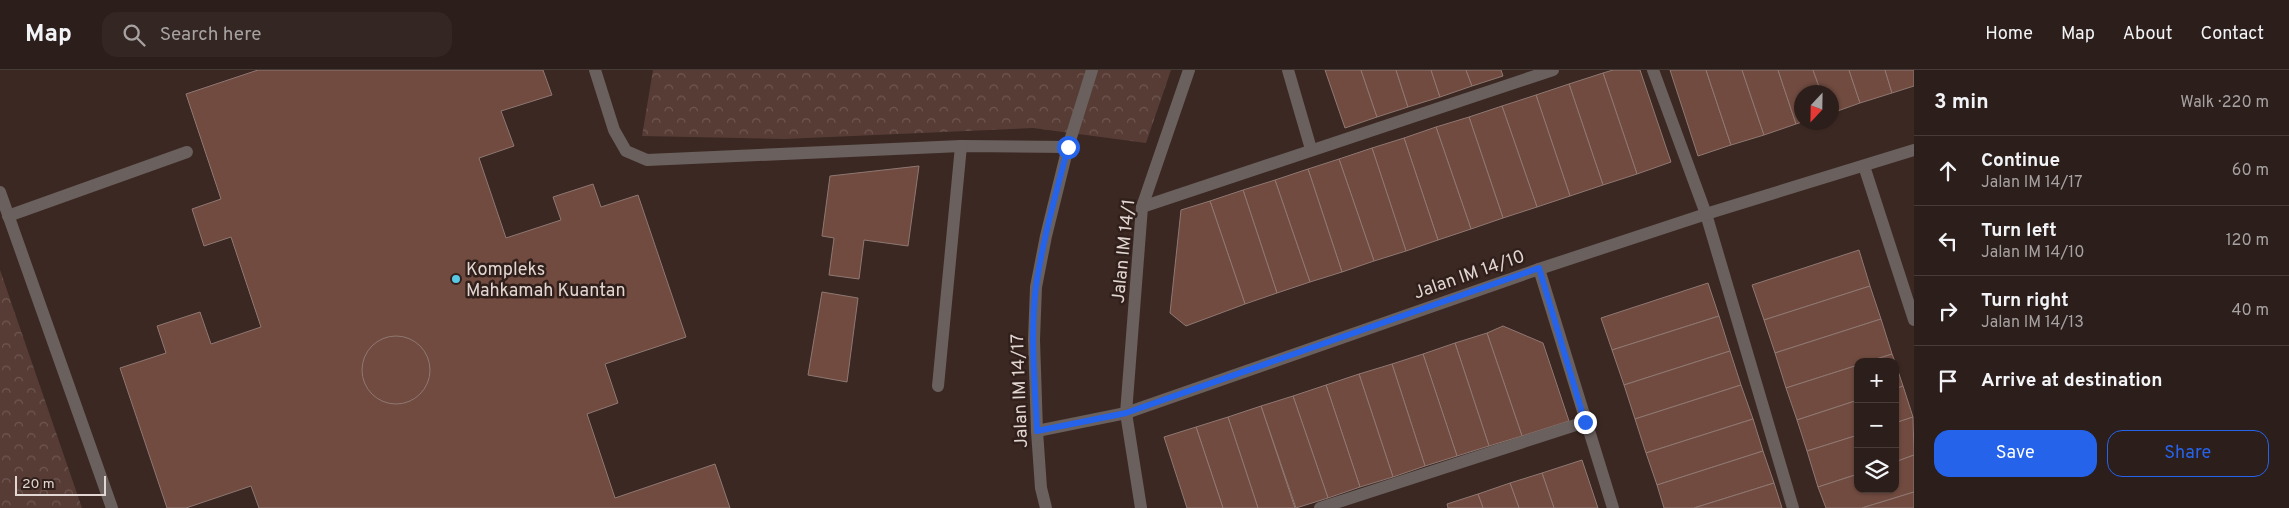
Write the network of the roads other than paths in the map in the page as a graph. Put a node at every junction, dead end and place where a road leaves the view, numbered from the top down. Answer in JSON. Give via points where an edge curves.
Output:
{"nodes":[{"id":1,"x":595,"y":70,"type":"edge"},
{"id":2,"x":1092,"y":70,"type":"edge"},
{"id":3,"x":1189,"y":70,"type":"edge"},
{"id":4,"x":1288,"y":70,"type":"edge"},
{"id":5,"x":1553,"y":70,"type":"edge"},
{"id":6,"x":1654,"y":70,"type":"edge"},
{"id":7,"x":961,"y":146,"type":"junction"},
{"id":8,"x":1068,"y":147,"type":"junction"},
{"id":9,"x":1311,"y":149,"type":"junction"},
{"id":10,"x":1914,"y":150,"type":"edge"},
{"id":11,"x":187,"y":152,"type":"dead end"},
{"id":12,"x":1864,"y":166,"type":"junction"},
{"id":13,"x":0,"y":192,"type":"edge"},
{"id":14,"x":1142,"y":207,"type":"junction"},
{"id":15,"x":1706,"y":214,"type":"junction"},
{"id":16,"x":8,"y":216,"type":"junction"},
{"id":17,"x":1539,"y":268,"type":"junction"},
{"id":18,"x":1914,"y":320,"type":"edge"},
{"id":19,"x":938,"y":386,"type":"dead end"},
{"id":20,"x":1126,"y":413,"type":"junction"},
{"id":21,"x":1585,"y":422,"type":"junction"},
{"id":22,"x":1037,"y":431,"type":"junction"},
{"id":23,"x":112,"y":508,"type":"edge"},
{"id":24,"x":1046,"y":508,"type":"edge"},
{"id":25,"x":1141,"y":508,"type":"edge"},
{"id":26,"x":1320,"y":508,"type":"edge"},
{"id":27,"x":1613,"y":508,"type":"edge"},
{"id":28,"x":1793,"y":508,"type":"edge"}],
"edges":[{"from":1,"to":7,"type":"street","via":[[614,130],[626,151],[647,160]]},
{"from":2,"to":8,"type":"street","name":"Jalan IM 14/17"},
{"from":3,"to":14,"type":"street","name":"Jalan IM 14/1"},
{"from":4,"to":9,"type":"street"},
{"from":5,"to":9,"type":"street"},
{"from":6,"to":15,"type":"street"},
{"from":7,"to":8,"type":"street"},
{"from":7,"to":19,"type":"street"},
{"from":8,"to":22,"type":"street","name":"Jalan IM 14/17","via":[[1036,287]]},
{"from":9,"to":14,"type":"street"},
{"from":10,"to":12,"type":"street","name":"Jalan IM 14/10"},
{"from":11,"to":16,"type":"street"},
{"from":12,"to":15,"type":"street","name":"Jalan IM 14/10"},
{"from":12,"to":18,"type":"street"},
{"from":13,"to":16,"type":"street"},
{"from":14,"to":20,"type":"street","name":"Jalan IM 14/1"},
{"from":15,"to":17,"type":"street","name":"Jalan IM 14/10"},
{"from":15,"to":28,"type":"street"},
{"from":16,"to":23,"type":"street"},
{"from":17,"to":20,"type":"street","name":"Jalan IM 14/10"},
{"from":17,"to":21,"type":"street"},
{"from":20,"to":22,"type":"street","name":"Jalan IM 14/10"},
{"from":20,"to":25,"type":"street","name":"Jalan IM 14/1"},
{"from":21,"to":26,"type":"street"},
{"from":21,"to":27,"type":"street"},
{"from":22,"to":24,"type":"street","name":"Jalan IM 14/17"}]}
